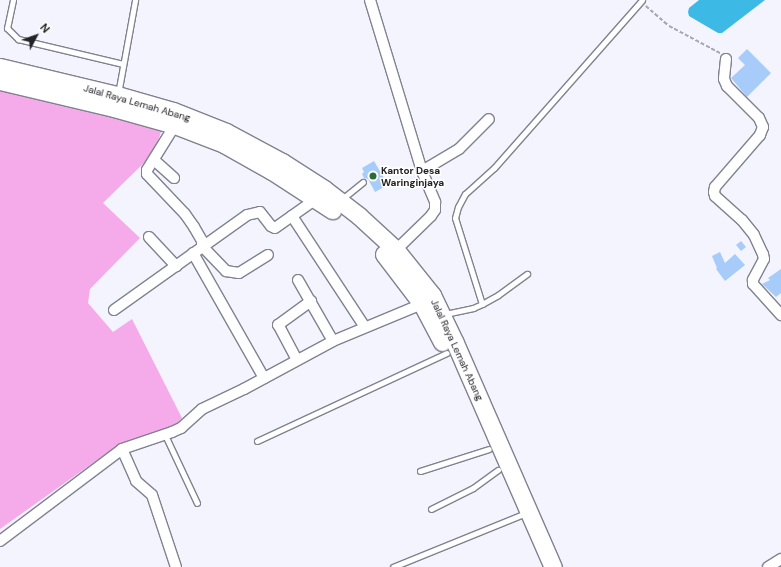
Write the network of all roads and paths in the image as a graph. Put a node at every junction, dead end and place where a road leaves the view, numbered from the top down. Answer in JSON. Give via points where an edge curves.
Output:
{"nodes":[{"id":1,"x":13,"y":0,"type":"edge"},
{"id":2,"x":135,"y":0,"type":"edge"},
{"id":3,"x":370,"y":0,"type":"edge"},
{"id":4,"x":641,"y":1,"type":"edge"},
{"id":5,"x":726,"y":59,"type":"joint"},
{"id":6,"x":123,"y":64,"type":"junction"},
{"id":7,"x":0,"y":67,"type":"edge"},
{"id":8,"x":0,"y":81,"type":"edge"},
{"id":9,"x":116,"y":101,"type":"junction"},
{"id":10,"x":488,"y":118,"type":"dead end"},
{"id":11,"x":175,"y":125,"type":"junction"},
{"id":12,"x":154,"y":160,"type":"junction"},
{"id":13,"x":422,"y":171,"type":"junction"},
{"id":14,"x":174,"y":178,"type":"dead end"},
{"id":15,"x":363,"y":182,"type":"dead end"},
{"id":16,"x":316,"y":198,"type":"junction"},
{"id":17,"x":340,"y":201,"type":"junction"},
{"id":18,"x":292,"y":216,"type":"junction"},
{"id":19,"x":149,"y":237,"type":"dead end"},
{"id":20,"x":202,"y":246,"type":"junction"},
{"id":21,"x":396,"y":250,"type":"junction"},
{"id":22,"x":193,"y":254,"type":"junction"},
{"id":23,"x":268,"y":255,"type":"dead end"},
{"id":24,"x":176,"y":266,"type":"junction"},
{"id":25,"x":527,"y":274,"type":"dead end"},
{"id":26,"x":298,"y":280,"type":"dead end"},
{"id":27,"x":311,"y":301,"type":"junction"},
{"id":28,"x":422,"y":304,"type":"junction"},
{"id":29,"x":482,"y":304,"type":"junction"},
{"id":30,"x":114,"y":310,"type":"dead end"},
{"id":31,"x":442,"y":315,"type":"junction"},
{"id":32,"x":781,"y":315,"type":"edge"},
{"id":33,"x":365,"y":327,"type":"junction"},
{"id":34,"x":333,"y":341,"type":"junction"},
{"id":35,"x":447,"y":353,"type":"junction"},
{"id":36,"x":297,"y":360,"type":"junction"},
{"id":37,"x":264,"y":378,"type":"junction"},
{"id":38,"x":165,"y":435,"type":"junction"},
{"id":39,"x":257,"y":441,"type":"dead end"},
{"id":40,"x":122,"y":449,"type":"junction"},
{"id":41,"x":489,"y":449,"type":"junction"},
{"id":42,"x":498,"y":470,"type":"junction"},
{"id":43,"x":420,"y":471,"type":"dead end"},
{"id":44,"x":197,"y":503,"type":"dead end"},
{"id":45,"x":431,"y":509,"type":"dead end"},
{"id":46,"x":524,"y":514,"type":"junction"},
{"id":47,"x":0,"y":541,"type":"edge"},
{"id":48,"x":781,"y":559,"type":"edge"},
{"id":49,"x":176,"y":567,"type":"edge"},
{"id":50,"x":393,"y":567,"type":"edge"},
{"id":51,"x":541,"y":567,"type":"edge"},
{"id":52,"x":553,"y":567,"type":"edge"},
{"id":53,"x":768,"y":567,"type":"edge"}],
"edges":[{"from":1,"to":6,"type":"lane","via":[[7,28],[18,39]]},
{"from":2,"to":6,"type":"lane"},
{"from":3,"to":13,"type":"street"},
{"from":4,"to":5,"type":"path","via":[[669,26],[721,53]]},
{"from":4,"to":29,"type":"lane","via":[[494,168],[465,194],[458,207],[455,218]]},
{"from":5,"to":32,"type":"street","via":[[724,79],[727,86],[758,118],[763,127],[760,135],[715,187],[714,192],[754,235],[764,259],[753,284]]},
{"from":6,"to":9,"type":"lane"},
{"from":7,"to":9,"type":"highway","name":"Jalal Raya Lemah Abang"},
{"from":8,"to":9,"type":"highway","name":"Jalal Raya Lemah Abang"},
{"from":9,"to":11,"type":"highway","name":"Jalal Raya Lemah Abang"},
{"from":9,"to":17,"type":"highway","name":"Jalal Raya Lemah Abang","via":[[173,111],[226,132],[282,162]]},
{"from":10,"to":13,"type":"street","via":[[460,149]]},
{"from":11,"to":12,"type":"street"},
{"from":11,"to":16,"type":"highway","name":"Jalal Raya Lemah Abang","via":[[224,144]]},
{"from":12,"to":14,"type":"street"},
{"from":12,"to":20,"type":"street","via":[[147,174],[194,227]]},
{"from":13,"to":21,"type":"street","via":[[435,202],[435,210]]},
{"from":15,"to":17,"type":"lane"},
{"from":16,"to":18,"type":"street"},
{"from":16,"to":28,"type":"highway","name":"Jalal Raya Lemah Abang","via":[[353,224],[388,258]]},
{"from":17,"to":21,"type":"highway","name":"Jalal Raya Lemah Abang"},
{"from":18,"to":20,"type":"street","via":[[275,228],[260,212],[247,215]]},
{"from":18,"to":33,"type":"street"},
{"from":19,"to":24,"type":"street"},
{"from":20,"to":22,"type":"street"},
{"from":20,"to":23,"type":"street","via":[[230,273],[246,270]]},
{"from":21,"to":31,"type":"highway","name":"Jalal Raya Lemah Abang","via":[[432,295]]},
{"from":22,"to":24,"type":"street"},
{"from":22,"to":37,"type":"street"},
{"from":24,"to":30,"type":"street"},
{"from":25,"to":29,"type":"lane"},
{"from":26,"to":27,"type":"street"},
{"from":27,"to":34,"type":"street"},
{"from":27,"to":36,"type":"street","via":[[278,325]]},
{"from":28,"to":33,"type":"street"},
{"from":28,"to":35,"type":"highway","name":"Jalal Raya Lemah Abang"},
{"from":29,"to":31,"type":"lane"},
{"from":31,"to":46,"type":"highway","name":"Jalal Raya Lemah Abang"},
{"from":33,"to":34,"type":"street"},
{"from":34,"to":36,"type":"street"},
{"from":35,"to":39,"type":"lane"},
{"from":35,"to":41,"type":"highway","name":"Jalal Raya Lemah Abang"},
{"from":36,"to":37,"type":"street"},
{"from":37,"to":38,"type":"street","via":[[202,409],[181,428]]},
{"from":38,"to":40,"type":"street"},
{"from":38,"to":44,"type":"lane"},
{"from":40,"to":47,"type":"street"},
{"from":40,"to":49,"type":"street","via":[[136,481],[152,495]]},
{"from":41,"to":42,"type":"highway","name":"Jalal Raya Lemah Abang"},
{"from":41,"to":43,"type":"lane"},
{"from":42,"to":45,"type":"lane","via":[[473,488]]},
{"from":42,"to":46,"type":"highway","name":"Jalal Raya Lemah Abang"},
{"from":46,"to":50,"type":"lane"},
{"from":46,"to":51,"type":"highway"},
{"from":46,"to":52,"type":"highway"},
{"from":48,"to":53,"type":"street"}]}
